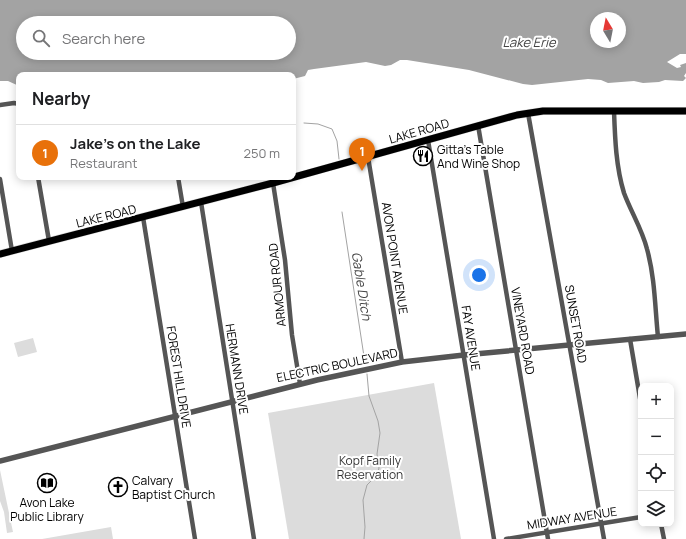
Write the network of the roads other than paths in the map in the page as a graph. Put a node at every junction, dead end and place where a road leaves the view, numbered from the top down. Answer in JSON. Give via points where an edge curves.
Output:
{"nodes":[{"id":1,"x":16,"y":104,"type":"edge"},
{"id":2,"x":0,"y":105,"type":"edge"},
{"id":3,"x":614,"y":111,"type":"junction"},
{"id":4,"x":686,"y":111,"type":"edge"},
{"id":5,"x":528,"y":113,"type":"junction"},
{"id":6,"x":478,"y":125,"type":"junction"},
{"id":7,"x":428,"y":140,"type":"junction"},
{"id":8,"x":368,"y":157,"type":"junction"},
{"id":9,"x":296,"y":177,"type":"edge"},
{"id":10,"x":0,"y":179,"type":"edge"},
{"id":11,"x":39,"y":180,"type":"edge"},
{"id":12,"x":178,"y":180,"type":"edge"},
{"id":13,"x":285,"y":180,"type":"edge"},
{"id":14,"x":274,"y":183,"type":"junction"},
{"id":15,"x":201,"y":202,"type":"junction"},
{"id":16,"x":183,"y":207,"type":"junction"},
{"id":17,"x":143,"y":217,"type":"junction"},
{"id":18,"x":49,"y":241,"type":"junction"},
{"id":19,"x":12,"y":251,"type":"junction"},
{"id":20,"x":0,"y":254,"type":"edge"},
{"id":21,"x":686,"y":334,"type":"edge"},
{"id":22,"x":658,"y":337,"type":"junction"},
{"id":23,"x":630,"y":339,"type":"junction"},
{"id":24,"x":570,"y":345,"type":"junction"},
{"id":25,"x":516,"y":350,"type":"junction"},
{"id":26,"x":464,"y":354,"type":"junction"},
{"id":27,"x":402,"y":362,"type":"junction"},
{"id":28,"x":300,"y":384,"type":"junction"},
{"id":29,"x":638,"y":386,"type":"edge"},
{"id":30,"x":232,"y":401,"type":"junction"},
{"id":31,"x":175,"y":416,"type":"junction"},
{"id":32,"x":0,"y":458,"type":"edge"},
{"id":33,"x":0,"y":461,"type":"edge"},
{"id":34,"x":638,"y":517,"type":"edge"},
{"id":35,"x":601,"y":523,"type":"junction"},
{"id":36,"x":662,"y":527,"type":"edge"},
{"id":37,"x":547,"y":532,"type":"junction"},
{"id":38,"x":195,"y":539,"type":"edge"},
{"id":39,"x":254,"y":539,"type":"edge"},
{"id":40,"x":494,"y":539,"type":"edge"},
{"id":41,"x":506,"y":539,"type":"edge"},
{"id":42,"x":548,"y":539,"type":"edge"},
{"id":43,"x":604,"y":539,"type":"edge"},
{"id":44,"x":664,"y":539,"type":"edge"}],
"edges":[{"from":1,"to":2,"type":"street"},
{"from":3,"to":4,"type":"main road","name":"LAKE ROAD"},
{"from":3,"to":5,"type":"main road","name":"LAKE ROAD"},
{"from":3,"to":22,"type":"street","via":[[616,153],[621,180],[643,235],[650,263]]},
{"from":5,"to":6,"type":"main road","name":"LAKE ROAD"},
{"from":5,"to":24,"type":"street","name":"SUNSET ROAD"},
{"from":6,"to":7,"type":"main road","name":"LAKE ROAD"},
{"from":6,"to":25,"type":"street","name":"VINEYARD ROAD"},
{"from":7,"to":8,"type":"main road","name":"LAKE ROAD"},
{"from":7,"to":26,"type":"street","name":"FAY AVENUE"},
{"from":8,"to":9,"type":"main road","name":"LAKE ROAD"},
{"from":8,"to":27,"type":"street","name":"AVON POINT AVENUE"},
{"from":10,"to":19,"type":"street"},
{"from":11,"to":18,"type":"street"},
{"from":12,"to":16,"type":"street"},
{"from":13,"to":14,"type":"main road","name":"LAKE ROAD"},
{"from":14,"to":15,"type":"main road","name":"LAKE ROAD"},
{"from":14,"to":28,"type":"street","name":"ARMOUR ROAD"},
{"from":15,"to":16,"type":"main road","name":"LAKE ROAD"},
{"from":15,"to":30,"type":"street","name":"HERMANN DRIVE"},
{"from":16,"to":17,"type":"main road","name":"LAKE ROAD"},
{"from":17,"to":18,"type":"main road","name":"LAKE ROAD"},
{"from":17,"to":31,"type":"street","name":"FOREST HILL DRIVE"},
{"from":18,"to":19,"type":"main road","name":"LAKE ROAD"},
{"from":19,"to":20,"type":"main road","name":"LAKE ROAD"},
{"from":21,"to":22,"type":"street","name":"ELECTRIC BOULEVARD"},
{"from":22,"to":23,"type":"street","name":"ELECTRIC BOULEVARD"},
{"from":23,"to":24,"type":"street","name":"ELECTRIC BOULEVARD"},
{"from":23,"to":29,"type":"street"},
{"from":24,"to":25,"type":"street","name":"ELECTRIC BOULEVARD"},
{"from":24,"to":35,"type":"street","name":"SUNSET ROAD"},
{"from":25,"to":26,"type":"street","name":"ELECTRIC BOULEVARD"},
{"from":25,"to":37,"type":"street","name":"VINEYARD ROAD"},
{"from":26,"to":27,"type":"street","name":"ELECTRIC BOULEVARD"},
{"from":26,"to":40,"type":"street","name":"FAY AVENUE"},
{"from":27,"to":28,"type":"street","name":"ELECTRIC BOULEVARD"},
{"from":28,"to":30,"type":"street","name":"ELECTRIC BOULEVARD"},
{"from":30,"to":31,"type":"street","name":"ELECTRIC BOULEVARD"},
{"from":30,"to":39,"type":"street","name":"HERMANN DRIVE"},
{"from":31,"to":33,"type":"street","name":"ELECTRIC BOULEVARD"},
{"from":31,"to":38,"type":"street","name":"FOREST HILL DRIVE"},
{"from":32,"to":33,"type":"street"},
{"from":34,"to":35,"type":"street","name":"MIDWAY AVENUE"},
{"from":35,"to":37,"type":"street","name":"MIDWAY AVENUE"},
{"from":35,"to":43,"type":"street","name":"SUNSET ROAD"},
{"from":36,"to":44,"type":"street"},
{"from":37,"to":41,"type":"street","name":"MIDWAY AVENUE"},
{"from":37,"to":42,"type":"street","name":"VINEYARD ROAD"}]}
